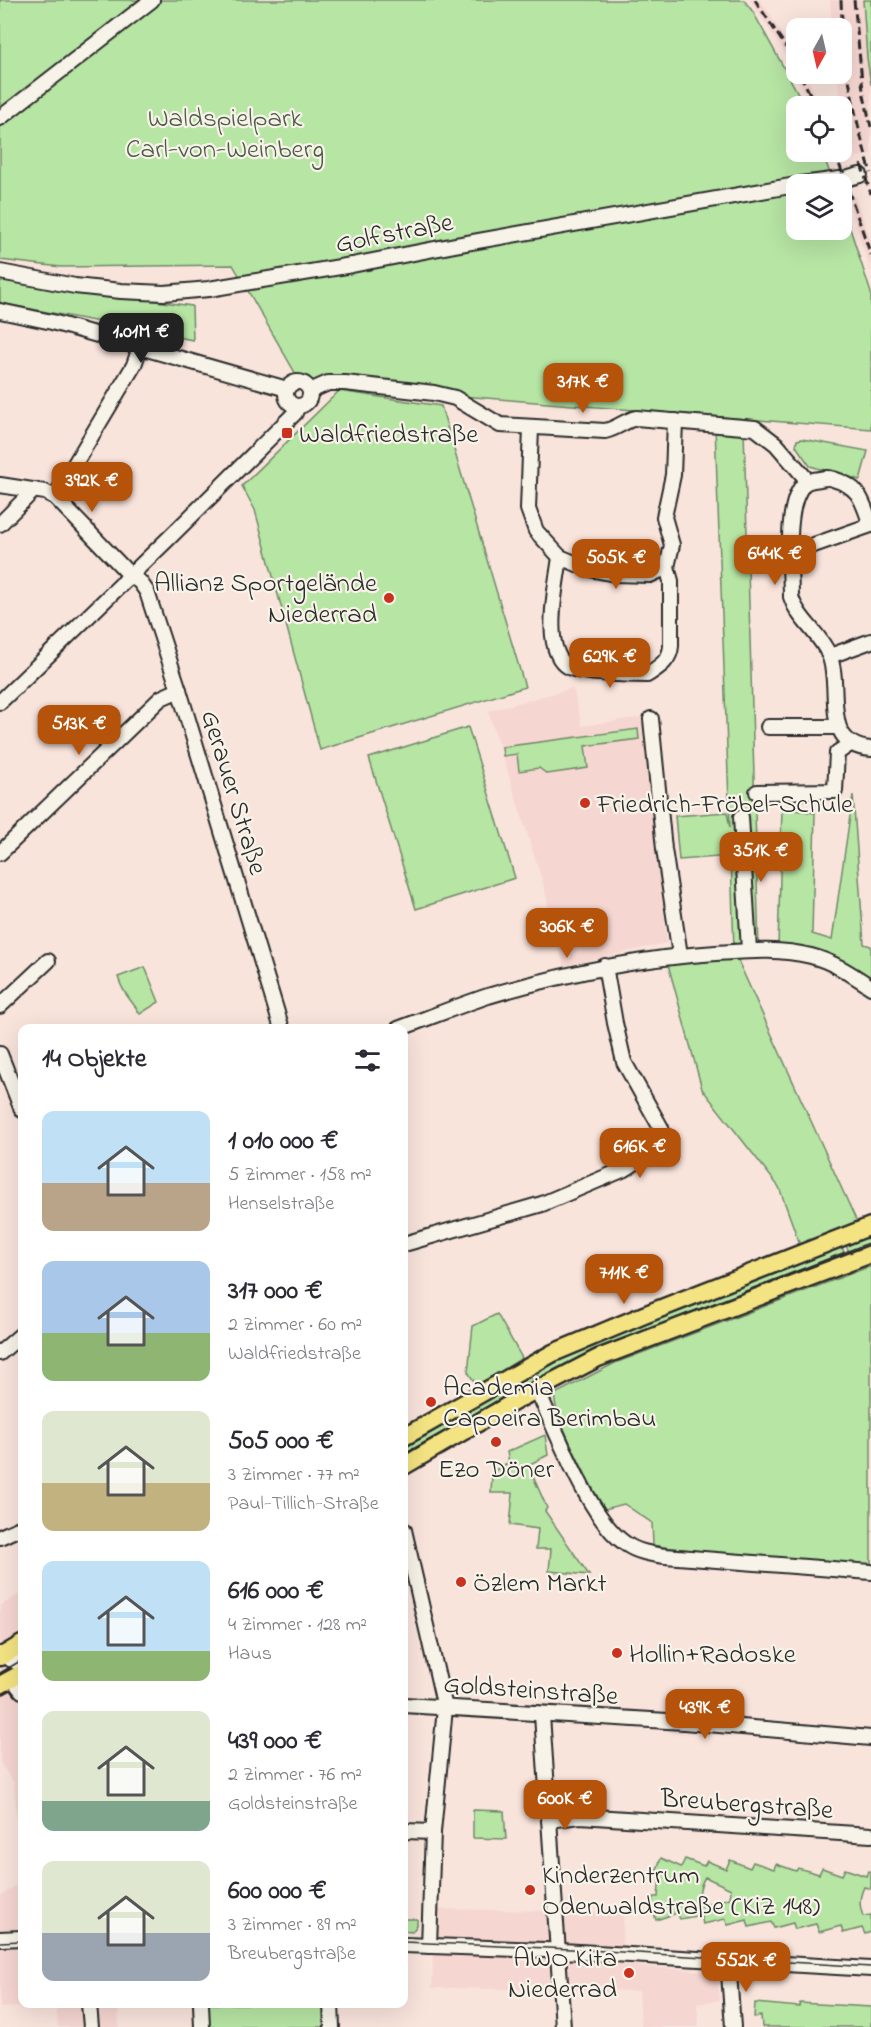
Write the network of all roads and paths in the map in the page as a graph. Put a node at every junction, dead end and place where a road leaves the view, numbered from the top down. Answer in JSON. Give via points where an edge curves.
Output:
{"nodes":[{"id":1,"x":152,"y":0,"type":"edge"},
{"id":2,"x":0,"y":118,"type":"edge"},
{"id":3,"x":786,"y":187,"type":"edge"},
{"id":4,"x":0,"y":272,"type":"edge"},
{"id":5,"x":0,"y":310,"type":"edge"},
{"id":6,"x":140,"y":348,"type":"junction"},
{"id":7,"x":286,"y":389,"type":"junction"},
{"id":8,"x":310,"y":391,"type":"junction"},
{"id":9,"x":297,"y":407,"type":"junction"},
{"id":10,"x":675,"y":421,"type":"junction"},
{"id":11,"x":531,"y":428,"type":"junction"},
{"id":12,"x":808,"y":481,"type":"junction"},
{"id":13,"x":0,"y":485,"type":"edge"},
{"id":14,"x":34,"y":490,"type":"junction"},
{"id":15,"x":55,"y":497,"type":"junction"},
{"id":16,"x":0,"y":524,"type":"edge"},
{"id":17,"x":871,"y":525,"type":"edge"},
{"id":18,"x":791,"y":553,"type":"junction"},
{"id":19,"x":560,"y":557,"type":"junction"},
{"id":20,"x":667,"y":567,"type":"junction"},
{"id":21,"x":130,"y":575,"type":"junction"},
{"id":22,"x":871,"y":641,"type":"edge"},
{"id":23,"x":830,"y":656,"type":"junction"},
{"id":24,"x":179,"y":690,"type":"junction"},
{"id":25,"x":0,"y":702,"type":"edge"},
{"id":26,"x":651,"y":719,"type":"dead end"},
{"id":27,"x":768,"y":727,"type":"dead end"},
{"id":28,"x":838,"y":727,"type":"junction"},
{"id":29,"x":850,"y":744,"type":"junction"},
{"id":30,"x":871,"y":749,"type":"edge"},
{"id":31,"x":757,"y":792,"type":"dead end"},
{"id":32,"x":741,"y":817,"type":"dead end"},
{"id":33,"x":0,"y":854,"type":"edge"},
{"id":34,"x":749,"y":951,"type":"junction"},
{"id":35,"x":680,"y":956,"type":"junction"},
{"id":36,"x":48,"y":961,"type":"dead end"},
{"id":37,"x":605,"y":966,"type":"junction"},
{"id":38,"x":871,"y":987,"type":"edge"},
{"id":39,"x":0,"y":1006,"type":"edge"},
{"id":40,"x":280,"y":1024,"type":"edge"},
{"id":41,"x":408,"y":1025,"type":"edge"},
{"id":42,"x":0,"y":1054,"type":"edge"},
{"id":43,"x":18,"y":1100,"type":"edge"},
{"id":44,"x":871,"y":1226,"type":"edge"},
{"id":45,"x":408,"y":1243,"type":"edge"},
{"id":46,"x":871,"y":1254,"type":"edge"},
{"id":47,"x":18,"y":1337,"type":"edge"},
{"id":48,"x":0,"y":1353,"type":"edge"},
{"id":49,"x":537,"y":1390,"type":"junction"},
{"id":50,"x":408,"y":1435,"type":"edge"},
{"id":51,"x":408,"y":1464,"type":"edge"},
{"id":52,"x":18,"y":1529,"type":"edge"},
{"id":53,"x":0,"y":1537,"type":"edge"},
{"id":54,"x":408,"y":1547,"type":"edge"},
{"id":55,"x":871,"y":1572,"type":"edge"},
{"id":56,"x":18,"y":1646,"type":"edge"},
{"id":57,"x":1,"y":1656,"type":"edge"},
{"id":58,"x":18,"y":1663,"type":"edge"},
{"id":59,"x":408,"y":1705,"type":"edge"},
{"id":60,"x":446,"y":1708,"type":"junction"},
{"id":61,"x":542,"y":1715,"type":"junction"},
{"id":62,"x":871,"y":1738,"type":"edge"},
{"id":63,"x":549,"y":1820,"type":"junction"},
{"id":64,"x":408,"y":1831,"type":"edge"},
{"id":65,"x":433,"y":1832,"type":"junction"},
{"id":66,"x":871,"y":1835,"type":"edge"},
{"id":67,"x":18,"y":1938,"type":"edge"},
{"id":68,"x":0,"y":1939,"type":"edge"},
{"id":69,"x":408,"y":1945,"type":"edge"},
{"id":70,"x":429,"y":1946,"type":"junction"},
{"id":71,"x":558,"y":1951,"type":"junction"},
{"id":72,"x":728,"y":1960,"type":"junction"},
{"id":73,"x":871,"y":1969,"type":"edge"},
{"id":74,"x":89,"y":2008,"type":"edge"},
{"id":75,"x":201,"y":2008,"type":"edge"},
{"id":76,"x":331,"y":2008,"type":"edge"},
{"id":77,"x":91,"y":2027,"type":"edge"},
{"id":78,"x":202,"y":2027,"type":"edge"},
{"id":79,"x":332,"y":2027,"type":"edge"},
{"id":80,"x":563,"y":2027,"type":"edge"},
{"id":81,"x":733,"y":2027,"type":"edge"}],
"edges":[{"from":1,"to":2,"type":"street"},
{"from":3,"to":4,"type":"street","name":"Golfstraße","via":[[209,289],[121,291]]},
{"from":5,"to":6,"type":"street"},
{"from":6,"to":7,"type":"street"},
{"from":6,"to":15,"type":"street","via":[[134,365]]},
{"from":7,"to":8,"type":"street","via":[[301,382]]},
{"from":7,"to":9,"type":"street","via":[[287,401]]},
{"from":8,"to":9,"type":"street","via":[[307,403]]},
{"from":8,"to":11,"type":"street","via":[[328,383],[345,383],[434,393],[455,398],[500,425]]},
{"from":9,"to":21,"type":"street","via":[[225,484]]},
{"from":10,"to":11,"type":"street","via":[[636,418],[605,431]]},
{"from":10,"to":12,"type":"street","via":[[755,428],[776,444]]},
{"from":10,"to":20,"type":"street","via":[[673,475],[664,517],[672,545]]},
{"from":11,"to":19,"type":"street","via":[[528,509],[536,531]]},
{"from":12,"to":17,"type":"street","via":[[830,478],[845,482],[858,492]]},
{"from":12,"to":18,"type":"street","via":[[791,513]]},
{"from":13,"to":14,"type":"street"},
{"from":14,"to":15,"type":"street"},
{"from":14,"to":16,"type":"street"},
{"from":15,"to":21,"type":"street","name":"Gerauer Straße"},
{"from":17,"to":18,"type":"street"},
{"from":18,"to":23,"type":"street","via":[[791,597],[795,610]]},
{"from":19,"to":20,"type":"street","via":[[589,570],[615,574],[650,575]]},
{"from":19,"to":20,"type":"street","via":[[551,622],[556,650],[569,667],[581,670],[647,675],[666,660],[671,646],[671,581]]},
{"from":21,"to":24,"type":"street","name":"Gerauer Straße","via":[[147,592]]},
{"from":21,"to":25,"type":"street"},
{"from":22,"to":23,"type":"street"},
{"from":23,"to":28,"type":"street"},
{"from":24,"to":33,"type":"street","via":[[161,698]]},
{"from":24,"to":40,"type":"street","name":"Gerauer Straße"},
{"from":26,"to":35,"type":"street"},
{"from":27,"to":28,"type":"street"},
{"from":28,"to":29,"type":"street"},
{"from":29,"to":30,"type":"street"},
{"from":29,"to":31,"type":"street","via":[[837,753],[835,791]]},
{"from":32,"to":34,"type":"street"},
{"from":34,"to":35,"type":"street"},
{"from":34,"to":38,"type":"street","via":[[776,950],[813,956]]},
{"from":35,"to":37,"type":"street"},
{"from":36,"to":39,"type":"street"},
{"from":37,"to":41,"type":"street","via":[[487,997]]},
{"from":37,"to":45,"type":"street","via":[[624,1062],[661,1128],[663,1138],[659,1147],[627,1168],[568,1194]]},
{"from":42,"to":43,"type":"street"},
{"from":44,"to":50,"type":"main road","via":[[553,1353]]},
{"from":46,"to":49,"type":"main road","via":[[598,1358]]},
{"from":47,"to":48,"type":"street"},
{"from":49,"to":51,"type":"main road"},
{"from":49,"to":55,"type":"street","via":[[595,1510],[610,1532],[627,1546],[665,1556]]},
{"from":52,"to":53,"type":"street"},
{"from":54,"to":60,"type":"street"},
{"from":56,"to":57,"type":"main road"},
{"from":57,"to":58,"type":"street"},
{"from":59,"to":60,"type":"street","name":"Goldsteinstraße"},
{"from":60,"to":61,"type":"street","name":"Goldsteinstraße"},
{"from":60,"to":65,"type":"street"},
{"from":61,"to":62,"type":"street","name":"Goldsteinstraße"},
{"from":61,"to":63,"type":"street"},
{"from":63,"to":66,"type":"street","name":"Breubergstraße","via":[[580,1816]]},
{"from":63,"to":71,"type":"street"},
{"from":64,"to":65,"type":"street"},
{"from":65,"to":70,"type":"street"},
{"from":67,"to":68,"type":"street"},
{"from":69,"to":70,"type":"street"},
{"from":70,"to":71,"type":"street"},
{"from":71,"to":72,"type":"street"},
{"from":71,"to":80,"type":"street"},
{"from":72,"to":73,"type":"street"},
{"from":72,"to":81,"type":"street"},
{"from":74,"to":77,"type":"street"},
{"from":75,"to":78,"type":"street"},
{"from":76,"to":79,"type":"street"}]}
